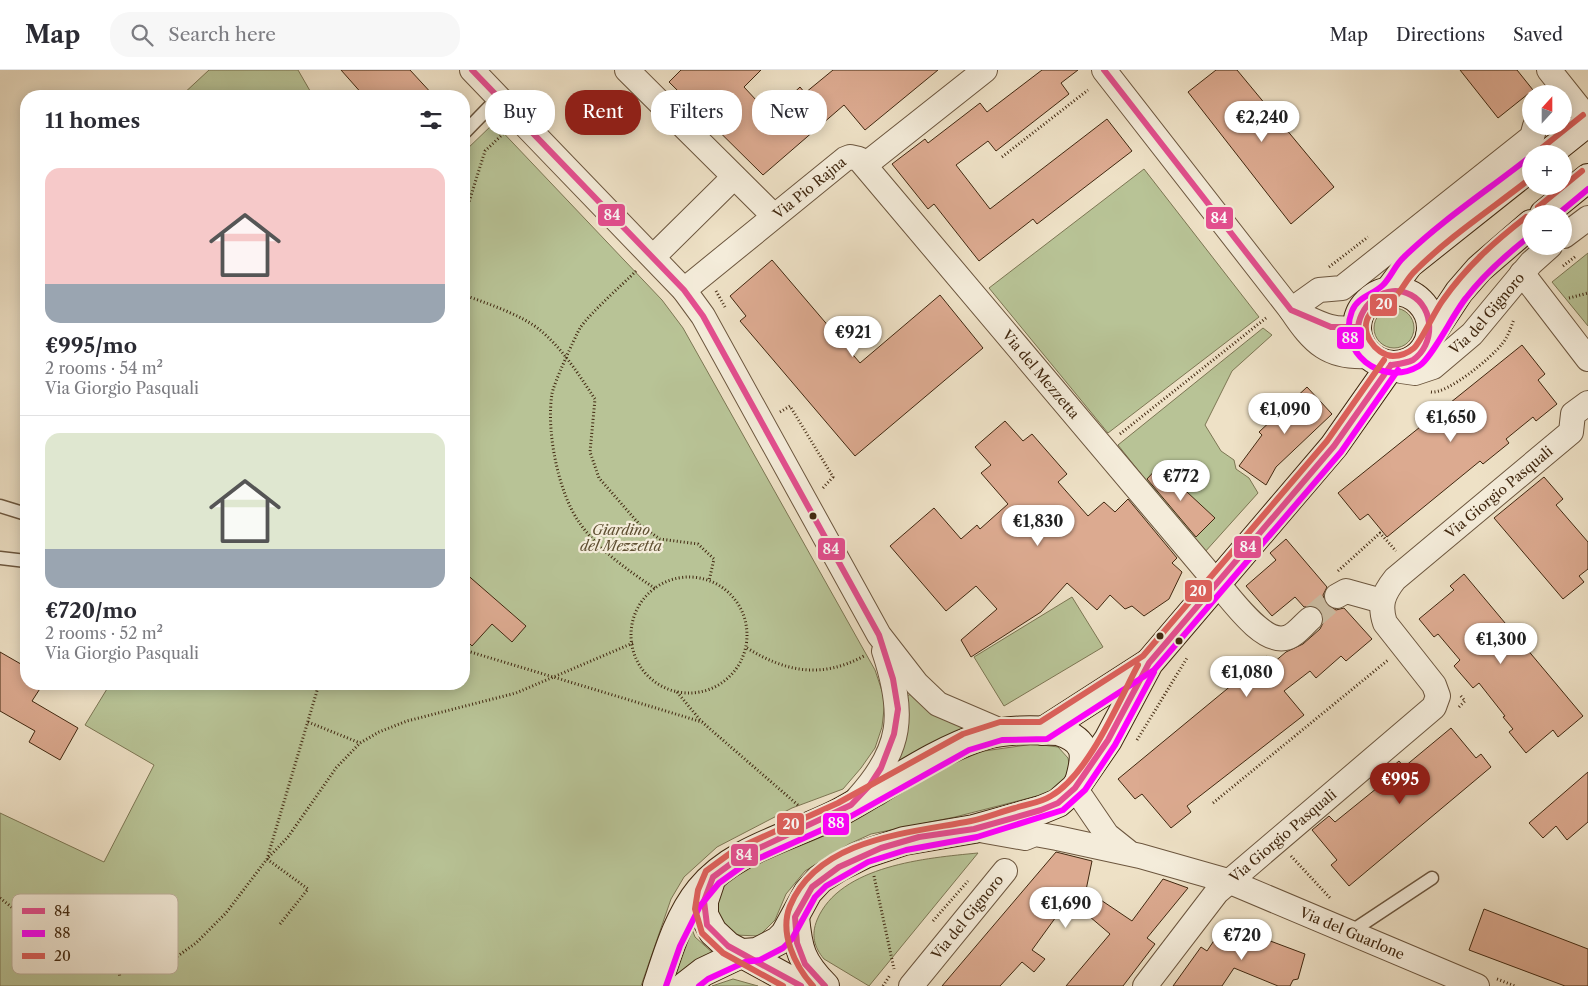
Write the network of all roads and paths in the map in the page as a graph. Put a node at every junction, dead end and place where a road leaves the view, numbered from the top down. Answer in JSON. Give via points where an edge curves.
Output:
{"nodes":[{"id":1,"x":472,"y":70,"type":"edge"},
{"id":2,"x":628,"y":70,"type":"edge"},
{"id":3,"x":985,"y":70,"type":"edge"},
{"id":4,"x":1104,"y":70,"type":"edge"},
{"id":5,"x":1549,"y":70,"type":"edge"},
{"id":6,"x":1559,"y":85,"type":"edge"},
{"id":7,"x":491,"y":90,"type":"edge"},
{"id":8,"x":1088,"y":90,"type":"dead end"},
{"id":9,"x":1572,"y":102,"type":"edge"},
{"id":10,"x":485,"y":111,"type":"edge"},
{"id":11,"x":1588,"y":121,"type":"edge"},
{"id":12,"x":470,"y":127,"type":"edge"},
{"id":13,"x":501,"y":135,"type":"edge"},
{"id":14,"x":531,"y":135,"type":"edge"},
{"id":15,"x":1532,"y":135,"type":"edge"},
{"id":16,"x":1559,"y":145,"type":"edge"},
{"id":17,"x":1002,"y":156,"type":"dead end"},
{"id":18,"x":865,"y":164,"type":"junction"},
{"id":19,"x":1522,"y":174,"type":"edge"},
{"id":20,"x":734,"y":177,"type":"junction"},
{"id":21,"x":1588,"y":178,"type":"edge"},
{"id":22,"x":470,"y":199,"type":"edge"},
{"id":23,"x":1555,"y":205,"type":"edge"},
{"id":24,"x":774,"y":216,"type":"junction"},
{"id":25,"x":1588,"y":218,"type":"edge"},
{"id":26,"x":1522,"y":232,"type":"edge"},
{"id":27,"x":1573,"y":244,"type":"edge"},
{"id":28,"x":1541,"y":255,"type":"edge"},
{"id":29,"x":646,"y":263,"type":"junction"},
{"id":30,"x":1562,"y":268,"type":"dead end"},
{"id":31,"x":1522,"y":273,"type":"junction"},
{"id":32,"x":684,"y":290,"type":"junction"},
{"id":33,"x":1388,"y":292,"type":"junction"},
{"id":34,"x":1588,"y":292,"type":"edge"},
{"id":35,"x":470,"y":297,"type":"edge"},
{"id":36,"x":1562,"y":301,"type":"dead end"},
{"id":37,"x":1291,"y":310,"type":"junction"},
{"id":38,"x":1266,"y":318,"type":"dead end"},
{"id":39,"x":1358,"y":327,"type":"junction"},
{"id":40,"x":1430,"y":336,"type":"junction"},
{"id":41,"x":567,"y":358,"type":"junction"},
{"id":42,"x":1588,"y":359,"type":"edge"},
{"id":43,"x":1381,"y":361,"type":"junction"},
{"id":44,"x":1588,"y":403,"type":"edge"},
{"id":45,"x":1102,"y":448,"type":"junction"},
{"id":46,"x":0,"y":506,"type":"edge"},
{"id":47,"x":20,"y":512,"type":"edge"},
{"id":48,"x":0,"y":558,"type":"edge"},
{"id":49,"x":20,"y":560,"type":"edge"},
{"id":50,"x":709,"y":581,"type":"junction"},
{"id":51,"x":1216,"y":582,"type":"junction"},
{"id":52,"x":656,"y":588,"type":"junction"},
{"id":53,"x":1338,"y":596,"type":"tunnel mouth"},
{"id":54,"x":1382,"y":601,"type":"junction"},
{"id":55,"x":1310,"y":620,"type":"tunnel mouth"},
{"id":56,"x":632,"y":643,"type":"junction"},
{"id":57,"x":874,"y":645,"type":"junction"},
{"id":58,"x":747,"y":648,"type":"junction"},
{"id":59,"x":470,"y":652,"type":"edge"},
{"id":60,"x":1188,"y":656,"type":"dead end"},
{"id":61,"x":1391,"y":658,"type":"dead end"},
{"id":62,"x":1149,"y":663,"type":"junction"},
{"id":63,"x":553,"y":677,"type":"junction"},
{"id":64,"x":317,"y":690,"type":"edge"},
{"id":65,"x":677,"y":692,"type":"junction"},
{"id":66,"x":1459,"y":694,"type":"dead end"},
{"id":67,"x":1458,"y":708,"type":"dead end"},
{"id":68,"x":308,"y":722,"type":"junction"},
{"id":69,"x":702,"y":722,"type":"junction"},
{"id":70,"x":1001,"y":731,"type":"junction"},
{"id":71,"x":1043,"y":731,"type":"junction"},
{"id":72,"x":360,"y":743,"type":"junction"},
{"id":73,"x":1132,"y":746,"type":"dead end"},
{"id":74,"x":1077,"y":786,"type":"junction"},
{"id":75,"x":1213,"y":803,"type":"dead end"},
{"id":76,"x":852,"y":805,"type":"junction"},
{"id":77,"x":802,"y":810,"type":"dead end"},
{"id":78,"x":974,"y":829,"type":"junction"},
{"id":79,"x":1290,"y":854,"type":"dead end"},
{"id":80,"x":1140,"y":856,"type":"junction"},
{"id":81,"x":267,"y":858,"type":"junction"},
{"id":82,"x":1004,"y":871,"type":"dead end"},
{"id":83,"x":874,"y":873,"type":"dead end"},
{"id":84,"x":713,"y":877,"type":"junction"},
{"id":85,"x":1432,"y":878,"type":"dead end"},
{"id":86,"x":1228,"y":881,"type":"junction"},
{"id":87,"x":0,"y":898,"type":"edge"},
{"id":88,"x":1333,"y":901,"type":"dead end"},
{"id":89,"x":12,"y":907,"type":"edge"},
{"id":90,"x":795,"y":917,"type":"junction"},
{"id":91,"x":280,"y":924,"type":"dead end"},
{"id":92,"x":1349,"y":934,"type":"junction"},
{"id":93,"x":743,"y":953,"type":"junction"},
{"id":94,"x":178,"y":956,"type":"edge"},
{"id":95,"x":894,"y":969,"type":"dead end"},
{"id":96,"x":119,"y":974,"type":"edge"},
{"id":97,"x":120,"y":978,"type":"dead end"},
{"id":98,"x":888,"y":978,"type":"dead end"},
{"id":99,"x":657,"y":986,"type":"edge"},
{"id":100,"x":685,"y":986,"type":"edge"},
{"id":101,"x":801,"y":986,"type":"edge"},
{"id":102,"x":825,"y":986,"type":"edge"},
{"id":103,"x":883,"y":986,"type":"edge"},
{"id":104,"x":911,"y":986,"type":"edge"},
{"id":105,"x":1145,"y":986,"type":"edge"},
{"id":106,"x":1477,"y":986,"type":"edge"}],
"edges":[{"from":1,"to":7,"type":"street"},
{"from":2,"to":20,"type":"street"},
{"from":3,"to":18,"type":"street","name":"Via Pio Rajna"},
{"from":4,"to":37,"type":"street"},
{"from":5,"to":6,"type":"street"},
{"from":8,"to":17,"type":"path"},
{"from":9,"to":11,"type":"street"},
{"from":10,"to":12,"type":"lane"},
{"from":11,"to":16,"type":"main road"},
{"from":13,"to":22,"type":"path","via":[[485,151]]},
{"from":14,"to":29,"type":"street"},
{"from":15,"to":37,"type":"street","via":[[1342,288],[1319,290]]},
{"from":18,"to":24,"type":"street","name":"Via Pio Rajna","via":[[856,158],[845,159]]},
{"from":18,"to":45,"type":"street","name":"Via del Mezzetta"},
{"from":19,"to":33,"type":"main road","via":[[1409,264]]},
{"from":20,"to":24,"type":"street"},
{"from":20,"to":29,"type":"street"},
{"from":21,"to":23,"type":"main road"},
{"from":24,"to":32,"type":"street","name":"Via Pio Rajna"},
{"from":25,"to":27,"type":"street"},
{"from":26,"to":40,"type":"main road","name":"Via del Gignoro","via":[[1478,269]]},
{"from":27,"to":30,"type":"path"},
{"from":28,"to":31,"type":"street","name":"Via del Gignoro"},
{"from":29,"to":32,"type":"street"},
{"from":29,"to":41,"type":"path","via":[[581,327]]},
{"from":31,"to":42,"type":"street"},
{"from":31,"to":43,"type":"street","name":"Via del Gignoro","via":[[1472,334],[1433,367],[1415,373],[1401,372]]},
{"from":32,"to":57,"type":"street","via":[[703,316]]},
{"from":33,"to":39,"type":"main road","via":[[1367,304]]},
{"from":33,"to":40,"type":"main road","name":"Via del Gignoro","via":[[1405,293],[1420,302],[1429,316]]},
{"from":34,"to":36,"type":"path"},
{"from":35,"to":41,"type":"path","via":[[539,329]]},
{"from":37,"to":39,"type":"street","via":[[1329,328],[1346,330]]},
{"from":37,"to":43,"type":"street","via":[[1306,332],[1324,348]]},
{"from":38,"to":45,"type":"path"},
{"from":39,"to":43,"type":"main road","via":[[1362,346]]},
{"from":40,"to":43,"type":"main road","name":"Via del Gignoro","via":[[1425,350],[1415,359],[1404,364]]},
{"from":41,"to":50,"type":"path","via":[[595,399],[590,452],[599,478],[640,525],[660,539],[698,544],[714,559]]},
{"from":41,"to":52,"type":"path","via":[[552,393],[550,422],[558,469],[568,500],[579,522],[625,569]]},
{"from":43,"to":51,"type":"main road","via":[[1334,446]]},
{"from":44,"to":54,"type":"street","name":"Via Giorgio Pasquali","via":[[1574,414],[1571,432],[1395,579]]},
{"from":45,"to":51,"type":"street","name":"Via del Mezzetta"},
{"from":46,"to":47,"type":"lane"},
{"from":48,"to":49,"type":"lane"},
{"from":50,"to":52,"type":"path","via":[[673,580]]},
{"from":50,"to":58,"type":"path","via":[[724,589],[735,601],[743,616]]},
{"from":51,"to":55,"type":"street","via":[[1261,632],[1272,637],[1284,639],[1292,636]]},
{"from":51,"to":62,"type":"main road"},
{"from":52,"to":56,"type":"path","via":[[643,599],[635,612]]},
{"from":53,"to":54,"type":"street","via":[[1346,591]]},
{"from":54,"to":86,"type":"street","name":"Via Giorgio Pasquali","via":[[1385,623],[1434,685],[1438,696],[1434,707]]},
{"from":56,"to":63,"type":"path"},
{"from":56,"to":65,"type":"path","via":[[646,675],[660,686]]},
{"from":57,"to":58,"type":"path","via":[[853,662],[824,670],[798,670],[770,663]]},
{"from":57,"to":70,"type":"street","via":[[938,704]]},
{"from":57,"to":76,"type":"street","via":[[897,695],[897,722],[881,768]]},
{"from":58,"to":65,"type":"path","via":[[727,678],[712,688],[695,693]]},
{"from":59,"to":63,"type":"path"},
{"from":60,"to":73,"type":"path"},
{"from":61,"to":75,"type":"path"},
{"from":62,"to":71,"type":"main road"},
{"from":62,"to":74,"type":"main road","via":[[1108,740]]},
{"from":63,"to":69,"type":"path"},
{"from":63,"to":72,"type":"path","via":[[516,693],[407,721]]},
{"from":64,"to":68,"type":"path"},
{"from":65,"to":69,"type":"path"},
{"from":66,"to":67,"type":"path","via":[[1465,701]]},
{"from":68,"to":72,"type":"path"},
{"from":68,"to":81,"type":"path"},
{"from":69,"to":77,"type":"path"},
{"from":70,"to":71,"type":"main road"},
{"from":70,"to":76,"type":"main road","via":[[966,742]]},
{"from":71,"to":74,"type":"main road","via":[[1066,734],[1079,742],[1084,750],[1085,764]]},
{"from":72,"to":81,"type":"path","via":[[336,768],[288,837]]},
{"from":74,"to":78,"type":"main road","via":[[1051,806]]},
{"from":74,"to":80,"type":"street","name":"Via del Guarlone","via":[[1107,835],[1125,850]]},
{"from":76,"to":84,"type":"main road","via":[[740,858]]},
{"from":78,"to":80,"type":"street","name":"Via del Guarlone","via":[[1025,838],[1035,834]]},
{"from":78,"to":90,"type":"main road","via":[[904,841],[839,867],[812,887]]},
{"from":79,"to":88,"type":"path"},
{"from":80,"to":86,"type":"street","name":"Via del Guarlone"},
{"from":81,"to":91,"type":"path","via":[[308,889]]},
{"from":81,"to":94,"type":"path","via":[[226,914]]},
{"from":82,"to":104,"type":"street","name":"Via del Gignoro"},
{"from":83,"to":95,"type":"path"},
{"from":84,"to":93,"type":"main road","via":[[704,901],[705,921],[728,946]]},
{"from":84,"to":99,"type":"main road","via":[[685,914]]},
{"from":85,"to":92,"type":"lane"},
{"from":86,"to":92,"type":"street","name":"Via del Guarlone"},
{"from":86,"to":105,"type":"street","name":"Via Giorgio Pasquali","via":[[1212,897]]},
{"from":87,"to":89,"type":"path"},
{"from":90,"to":93,"type":"main road","via":[[785,934],[770,947]]},
{"from":90,"to":102,"type":"main road","via":[[800,954]]},
{"from":92,"to":106,"type":"street","name":"Via del Guarlone"},
{"from":93,"to":100,"type":"main road","via":[[704,972]]},
{"from":93,"to":101,"type":"main road"},
{"from":96,"to":97,"type":"path"},
{"from":98,"to":103,"type":"path"}]}
